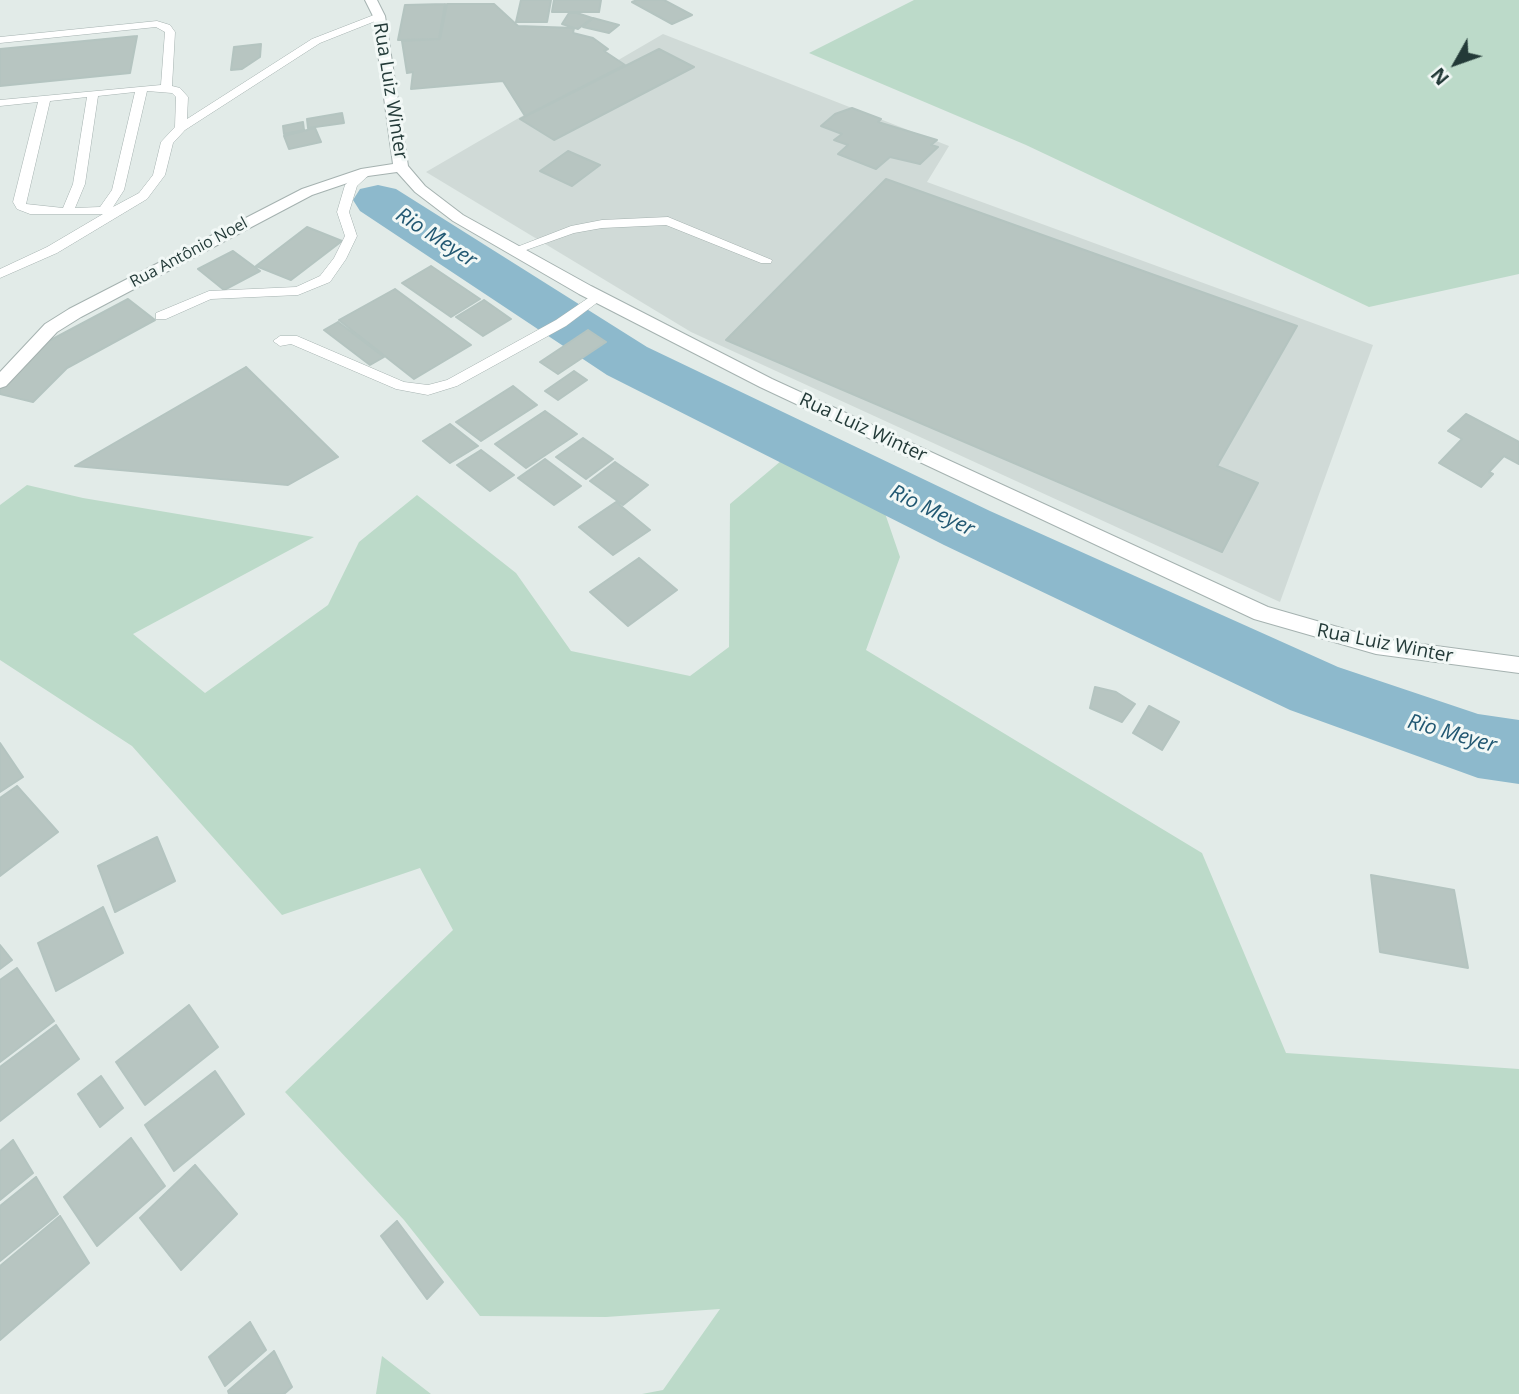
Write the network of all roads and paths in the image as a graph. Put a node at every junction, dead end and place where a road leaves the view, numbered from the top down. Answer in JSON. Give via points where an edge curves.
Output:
{"nodes":[{"id":1,"x":375,"y":8,"type":"edge"},
{"id":2,"x":0,"y":40,"type":"edge"},
{"id":3,"x":142,"y":88,"type":"junction"},
{"id":4,"x":166,"y":89,"type":"junction"},
{"id":5,"x":93,"y":93,"type":"junction"},
{"id":6,"x":45,"y":98,"type":"junction"},
{"id":7,"x":0,"y":103,"type":"edge"},
{"id":8,"x":181,"y":128,"type":"junction"},
{"id":9,"x":401,"y":167,"type":"junction"},
{"id":10,"x":366,"y":172,"type":"junction"},
{"id":11,"x":124,"y":210,"type":"junction"},
{"id":12,"x":104,"y":211,"type":"junction"},
{"id":13,"x":67,"y":212,"type":"junction"},
{"id":14,"x":515,"y":250,"type":"junction"},
{"id":15,"x":766,"y":260,"type":"dead end"},
{"id":16,"x":0,"y":274,"type":"edge"},
{"id":17,"x":596,"y":297,"type":"junction"},
{"id":18,"x":160,"y":316,"type":"dead end"},
{"id":19,"x":279,"y":341,"type":"dead end"},
{"id":20,"x":0,"y":382,"type":"edge"},
{"id":21,"x":1519,"y":665,"type":"edge"}],
"edges":[{"from":1,"to":8,"type":"lane"},
{"from":1,"to":9,"type":"street","name":"Rua Luiz Winter"},
{"from":2,"to":4,"type":"lane","via":[[158,24],[170,32]]},
{"from":3,"to":4,"type":"lane"},
{"from":3,"to":5,"type":"lane"},
{"from":3,"to":12,"type":"lane","via":[[118,190]]},
{"from":4,"to":8,"type":"lane","via":[[176,90],[182,97]]},
{"from":5,"to":6,"type":"lane"},
{"from":5,"to":13,"type":"lane","via":[[79,184]]},
{"from":6,"to":7,"type":"lane"},
{"from":6,"to":13,"type":"lane","via":[[19,202],[30,210]]},
{"from":8,"to":11,"type":"lane","via":[[167,142],[152,187]]},
{"from":9,"to":10,"type":"street","name":"Rua Antônio Noel"},
{"from":9,"to":14,"type":"street","name":"Rua Luiz Winter","via":[[420,189],[458,218]]},
{"from":10,"to":18,"type":"lane","via":[[351,185],[343,212],[351,236],[324,279],[298,291],[209,295]]},
{"from":10,"to":20,"type":"street","name":"Rua Antônio Noel","via":[[287,201],[75,313],[51,328]]},
{"from":11,"to":12,"type":"lane"},
{"from":11,"to":16,"type":"lane"},
{"from":12,"to":13,"type":"lane"},
{"from":14,"to":15,"type":"lane","via":[[571,230],[668,221]]},
{"from":14,"to":17,"type":"street","name":"Rua Luiz Winter"},
{"from":17,"to":19,"type":"lane","via":[[561,323],[452,383],[428,390],[401,386],[292,339]]},
{"from":17,"to":21,"type":"street","name":"Rua Luiz Winter","via":[[766,383],[1261,612],[1376,646]]}]}
